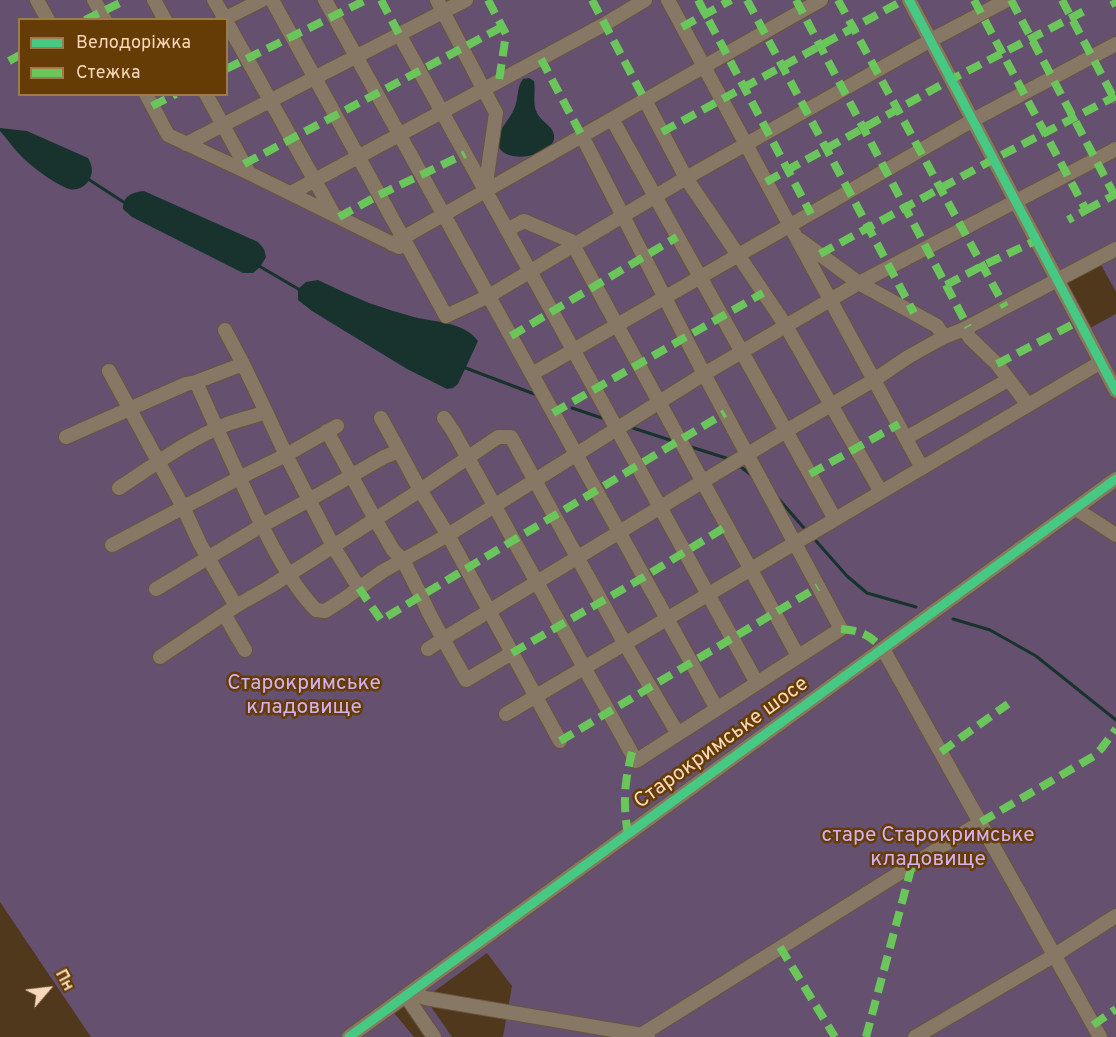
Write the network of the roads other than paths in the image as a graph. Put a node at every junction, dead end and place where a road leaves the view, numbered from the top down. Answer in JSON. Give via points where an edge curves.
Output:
{"nodes":[{"id":1,"x":37,"y":0,"type":"edge"},
{"id":2,"x":94,"y":0,"type":"edge"},
{"id":3,"x":154,"y":0,"type":"edge"},
{"id":4,"x":214,"y":0,"type":"edge"},
{"id":5,"x":262,"y":0,"type":"edge"},
{"id":6,"x":272,"y":0,"type":"edge"},
{"id":7,"x":325,"y":0,"type":"edge"},
{"id":8,"x":466,"y":0,"type":"edge"},
{"id":9,"x":645,"y":0,"type":"edge"},
{"id":10,"x":668,"y":0,"type":"edge"},
{"id":11,"x":821,"y":0,"type":"edge"},
{"id":12,"x":909,"y":0,"type":"edge"},
{"id":13,"x":1007,"y":0,"type":"edge"},
{"id":14,"x":440,"y":6,"type":"edge"},
{"id":15,"x":47,"y":18,"type":"edge"},
{"id":16,"x":104,"y":18,"type":"edge"},
{"id":17,"x":164,"y":18,"type":"edge"},
{"id":18,"x":224,"y":18,"type":"edge"},
{"id":19,"x":228,"y":18,"type":"edge"},
{"id":20,"x":228,"y":25,"type":"edge"},
{"id":21,"x":399,"y":34,"type":"junction"},
{"id":22,"x":931,"y":40,"type":"junction"},
{"id":23,"x":1116,"y":44,"type":"edge"},
{"id":24,"x":356,"y":57,"type":"junction"},
{"id":25,"x":704,"y":66,"type":"junction"},
{"id":26,"x":315,"y":78,"type":"junction"},
{"id":27,"x":484,"y":89,"type":"junction"},
{"id":28,"x":147,"y":96,"type":"edge"},
{"id":29,"x":207,"y":96,"type":"edge"},
{"id":30,"x":270,"y":100,"type":"junction"},
{"id":31,"x":645,"y":100,"type":"junction"},
{"id":32,"x":442,"y":112,"type":"junction"},
{"id":33,"x":612,"y":119,"type":"junction"},
{"id":34,"x":973,"y":120,"type":"junction"},
{"id":35,"x":223,"y":125,"type":"junction"},
{"id":36,"x":399,"y":135,"type":"junction"},
{"id":37,"x":582,"y":136,"type":"junction"},
{"id":38,"x":186,"y":144,"type":"junction"},
{"id":39,"x":746,"y":144,"type":"junction"},
{"id":40,"x":1116,"y":149,"type":"edge"},
{"id":41,"x":358,"y":157,"type":"junction"},
{"id":42,"x":249,"y":173,"type":"junction"},
{"id":43,"x":686,"y":178,"type":"junction"},
{"id":44,"x":315,"y":180,"type":"junction"},
{"id":45,"x":485,"y":190,"type":"junction"},
{"id":46,"x":291,"y":194,"type":"junction"},
{"id":47,"x":655,"y":197,"type":"junction"},
{"id":48,"x":1016,"y":202,"type":"junction"},
{"id":49,"x":443,"y":214,"type":"junction"},
{"id":50,"x":334,"y":215,"type":"junction"},
{"id":51,"x":623,"y":215,"type":"junction"},
{"id":52,"x":507,"y":230,"type":"junction"},
{"id":53,"x":793,"y":231,"type":"junction"},
{"id":54,"x":397,"y":240,"type":"junction"},
{"id":55,"x":573,"y":245,"type":"junction"},
{"id":56,"x":1116,"y":249,"type":"edge"},
{"id":57,"x":738,"y":256,"type":"junction"},
{"id":58,"x":530,"y":271,"type":"junction"},
{"id":59,"x":700,"y":278,"type":"junction"},
{"id":60,"x":1057,"y":280,"type":"junction"},
{"id":61,"x":859,"y":283,"type":"junction"},
{"id":62,"x":489,"y":296,"type":"junction"},
{"id":63,"x":665,"y":298,"type":"junction"},
{"id":64,"x":831,"y":300,"type":"junction"},
{"id":65,"x":617,"y":325,"type":"junction"},
{"id":66,"x":786,"y":326,"type":"junction"},
{"id":67,"x":964,"y":329,"type":"junction"},
{"id":68,"x":225,"y":330,"type":"dead end"},
{"id":69,"x":944,"y":337,"type":"junction"},
{"id":70,"x":574,"y":351,"type":"junction"},
{"id":71,"x":741,"y":352,"type":"junction"},
{"id":72,"x":1101,"y":362,"type":"junction"},
{"id":73,"x":243,"y":364,"type":"junction"},
{"id":74,"x":109,"y":371,"type":"dead end"},
{"id":75,"x":532,"y":374,"type":"junction"},
{"id":76,"x":704,"y":374,"type":"junction"},
{"id":77,"x":874,"y":380,"type":"junction"},
{"id":78,"x":1008,"y":381,"type":"junction"},
{"id":79,"x":196,"y":382,"type":"junction"},
{"id":80,"x":1116,"y":391,"type":"edge"},
{"id":81,"x":659,"y":402,"type":"junction"},
{"id":82,"x":831,"y":405,"type":"junction"},
{"id":83,"x":1028,"y":405,"type":"junction"},
{"id":84,"x":129,"y":409,"type":"junction"},
{"id":85,"x":266,"y":412,"type":"junction"},
{"id":86,"x":381,"y":418,"type":"dead end"},
{"id":87,"x":444,"y":418,"type":"dead end"},
{"id":88,"x":217,"y":429,"type":"junction"},
{"id":89,"x":617,"y":429,"type":"junction"},
{"id":90,"x":786,"y":431,"type":"junction"},
{"id":91,"x":66,"y":437,"type":"dead end"},
{"id":92,"x":906,"y":438,"type":"junction"},
{"id":93,"x":399,"y":451,"type":"junction"},
{"id":94,"x":747,"y":454,"type":"junction"},
{"id":95,"x":286,"y":455,"type":"junction"},
{"id":96,"x":577,"y":455,"type":"junction"},
{"id":97,"x":467,"y":457,"type":"junction"},
{"id":98,"x":159,"y":463,"type":"junction"},
{"id":99,"x":922,"y":468,"type":"junction"},
{"id":100,"x":351,"y":476,"type":"junction"},
{"id":101,"x":239,"y":478,"type":"junction"},
{"id":102,"x":1116,"y":479,"type":"edge"},
{"id":103,"x":535,"y":480,"type":"junction"},
{"id":104,"x":702,"y":482,"type":"junction"},
{"id":105,"x":119,"y":488,"type":"dead end"},
{"id":106,"x":420,"y":490,"type":"junction"},
{"id":107,"x":880,"y":492,"type":"junction"},
{"id":108,"x":309,"y":500,"type":"junction"},
{"id":109,"x":494,"y":506,"type":"junction"},
{"id":110,"x":183,"y":507,"type":"junction"},
{"id":111,"x":660,"y":508,"type":"junction"},
{"id":112,"x":1076,"y":509,"type":"junction"},
{"id":113,"x":375,"y":519,"type":"junction"},
{"id":114,"x":836,"y":519,"type":"junction"},
{"id":115,"x":261,"y":526,"type":"junction"},
{"id":116,"x":619,"y":533,"type":"junction"},
{"id":117,"x":448,"y":535,"type":"junction"},
{"id":118,"x":1116,"y":535,"type":"edge"},
{"id":119,"x":795,"y":543,"type":"junction"},
{"id":120,"x":112,"y":545,"type":"dead end"},
{"id":121,"x":333,"y":546,"type":"junction"},
{"id":122,"x":208,"y":557,"type":"junction"},
{"id":123,"x":578,"y":558,"type":"junction"},
{"id":124,"x":402,"y":560,"type":"junction"},
{"id":125,"x":750,"y":570,"type":"junction"},
{"id":126,"x":289,"y":574,"type":"junction"},
{"id":127,"x":537,"y":583,"type":"junction"},
{"id":128,"x":359,"y":588,"type":"junction"},
{"id":129,"x":156,"y":589,"type":"dead end"},
{"id":130,"x":708,"y":595,"type":"junction"},
{"id":131,"x":236,"y":606,"type":"junction"},
{"id":132,"x":490,"y":612,"type":"junction"},
{"id":133,"x":224,"y":614,"type":"junction"},
{"id":134,"x":667,"y":619,"type":"junction"},
{"id":135,"x":443,"y":639,"type":"junction"},
{"id":136,"x":625,"y":644,"type":"junction"},
{"id":137,"x":428,"y":649,"type":"dead end"},
{"id":138,"x":883,"y":649,"type":"junction"},
{"id":139,"x":245,"y":650,"type":"dead end"},
{"id":140,"x":512,"y":653,"type":"junction"},
{"id":141,"x":798,"y":656,"type":"junction"},
{"id":142,"x":160,"y":657,"type":"dead end"},
{"id":143,"x":585,"y":668,"type":"junction"},
{"id":144,"x":757,"y":683,"type":"junction"},
{"id":145,"x":536,"y":697,"type":"junction"},
{"id":146,"x":717,"y":709,"type":"junction"},
{"id":147,"x":506,"y":714,"type":"dead end"},
{"id":148,"x":678,"y":734,"type":"junction"},
{"id":149,"x":560,"y":741,"type":"dead end"},
{"id":150,"x":981,"y":822,"type":"junction"},
{"id":151,"x":1116,"y":916,"type":"edge"},
{"id":152,"x":1055,"y":955,"type":"junction"},
{"id":153,"x":409,"y":994,"type":"junction"},
{"id":154,"x":356,"y":1035,"type":"edge"},
{"id":155,"x":647,"y":1036,"type":"edge"},
{"id":156,"x":434,"y":1037,"type":"edge"},
{"id":157,"x":915,"y":1037,"type":"edge"},
{"id":158,"x":1100,"y":1037,"type":"edge"}],
"edges":[{"from":1,"to":15,"type":"street"},
{"from":2,"to":16,"type":"street"},
{"from":3,"to":17,"type":"street"},
{"from":4,"to":18,"type":"street"},
{"from":5,"to":19,"type":"street"},
{"from":6,"to":26,"type":"street"},
{"from":7,"to":24,"type":"street"},
{"from":8,"to":14,"type":"street"},
{"from":9,"to":27,"type":"street"},
{"from":10,"to":25,"type":"street"},
{"from":11,"to":25,"type":"street"},
{"from":12,"to":22,"type":"street"},
{"from":13,"to":22,"type":"street"},
{"from":14,"to":21,"type":"street"},
{"from":14,"to":27,"type":"street"},
{"from":20,"to":30,"type":"street"},
{"from":21,"to":24,"type":"street"},
{"from":21,"to":32,"type":"street"},
{"from":22,"to":34,"type":"street"},
{"from":22,"to":39,"type":"street"},
{"from":23,"to":34,"type":"street"},
{"from":24,"to":26,"type":"street"},
{"from":24,"to":36,"type":"street"},
{"from":25,"to":31,"type":"street"},
{"from":25,"to":39,"type":"street"},
{"from":26,"to":30,"type":"street"},
{"from":26,"to":41,"type":"street"},
{"from":27,"to":32,"type":"street"},
{"from":27,"to":45,"type":"street","via":[[496,113]]},
{"from":28,"to":38,"type":"street","via":[[168,135]]},
{"from":29,"to":35,"type":"street"},
{"from":30,"to":35,"type":"street"},
{"from":30,"to":44,"type":"street"},
{"from":31,"to":33,"type":"street"},
{"from":31,"to":43,"type":"street"},
{"from":32,"to":36,"type":"street"},
{"from":32,"to":45,"type":"street"},
{"from":33,"to":37,"type":"street"},
{"from":33,"to":47,"type":"street"},
{"from":34,"to":48,"type":"street"},
{"from":34,"to":53,"type":"street"},
{"from":35,"to":38,"type":"street"},
{"from":35,"to":42,"type":"street"},
{"from":36,"to":41,"type":"street"},
{"from":36,"to":49,"type":"street"},
{"from":37,"to":45,"type":"street"},
{"from":37,"to":51,"type":"street"},
{"from":38,"to":42,"type":"street"},
{"from":39,"to":43,"type":"street"},
{"from":39,"to":53,"type":"street"},
{"from":40,"to":48,"type":"street"},
{"from":41,"to":44,"type":"street"},
{"from":41,"to":54,"type":"street"},
{"from":42,"to":46,"type":"street"},
{"from":43,"to":47,"type":"street"},
{"from":43,"to":57,"type":"street"},
{"from":44,"to":46,"type":"street"},
{"from":44,"to":50,"type":"street"},
{"from":45,"to":49,"type":"street"},
{"from":45,"to":52,"type":"street"},
{"from":46,"to":50,"type":"street"},
{"from":47,"to":51,"type":"street"},
{"from":47,"to":59,"type":"street"},
{"from":48,"to":60,"type":"street"},
{"from":48,"to":61,"type":"street"},
{"from":49,"to":54,"type":"street"},
{"from":49,"to":62,"type":"street"},
{"from":50,"to":54,"type":"street"},
{"from":51,"to":55,"type":"street"},
{"from":51,"to":63,"type":"street"},
{"from":52,"to":55,"type":"street","via":[[524,221]]},
{"from":52,"to":58,"type":"street"},
{"from":53,"to":57,"type":"street"},
{"from":53,"to":61,"type":"street"},
{"from":53,"to":64,"type":"street"},
{"from":54,"to":62,"type":"street","via":[[411,254],[446,316]]},
{"from":55,"to":58,"type":"street"},
{"from":55,"to":65,"type":"street"},
{"from":56,"to":60,"type":"street"},
{"from":57,"to":59,"type":"street"},
{"from":57,"to":66,"type":"street"},
{"from":58,"to":62,"type":"street"},
{"from":58,"to":70,"type":"street"},
{"from":59,"to":63,"type":"street"},
{"from":59,"to":71,"type":"street"},
{"from":60,"to":67,"type":"street"},
{"from":60,"to":72,"type":"street"},
{"from":61,"to":64,"type":"street"},
{"from":61,"to":69,"type":"street","via":[[937,326]]},
{"from":62,"to":75,"type":"street"},
{"from":63,"to":65,"type":"street"},
{"from":63,"to":76,"type":"street"},
{"from":64,"to":66,"type":"street"},
{"from":64,"to":77,"type":"street"},
{"from":65,"to":70,"type":"street"},
{"from":65,"to":81,"type":"street"},
{"from":66,"to":71,"type":"street"},
{"from":66,"to":82,"type":"street"},
{"from":67,"to":69,"type":"street"},
{"from":67,"to":78,"type":"street"},
{"from":68,"to":73,"type":"street"},
{"from":69,"to":77,"type":"street"},
{"from":70,"to":75,"type":"street"},
{"from":70,"to":89,"type":"street"},
{"from":71,"to":76,"type":"street"},
{"from":71,"to":90,"type":"street"},
{"from":72,"to":80,"type":"street"},
{"from":72,"to":83,"type":"street"},
{"from":73,"to":79,"type":"street"},
{"from":73,"to":85,"type":"street"},
{"from":74,"to":84,"type":"street"},
{"from":75,"to":96,"type":"street"},
{"from":76,"to":81,"type":"street"},
{"from":76,"to":94,"type":"street"},
{"from":77,"to":82,"type":"street"},
{"from":77,"to":92,"type":"street"},
{"from":78,"to":83,"type":"street"},
{"from":78,"to":92,"type":"street"},
{"from":79,"to":84,"type":"street"},
{"from":79,"to":88,"type":"street"},
{"from":81,"to":89,"type":"street"},
{"from":81,"to":104,"type":"street"},
{"from":82,"to":90,"type":"street"},
{"from":82,"to":107,"type":"street"},
{"from":83,"to":99,"type":"street"},
{"from":84,"to":91,"type":"street"},
{"from":84,"to":98,"type":"street"},
{"from":85,"to":88,"type":"street"},
{"from":85,"to":95,"type":"street"},
{"from":86,"to":93,"type":"street"},
{"from":87,"to":97,"type":"street"},
{"from":88,"to":98,"type":"street"},
{"from":88,"to":101,"type":"street"},
{"from":89,"to":96,"type":"street"},
{"from":89,"to":111,"type":"street"},
{"from":90,"to":94,"type":"street"},
{"from":90,"to":114,"type":"street"},
{"from":92,"to":99,"type":"street"},
{"from":93,"to":100,"type":"street"},
{"from":93,"to":106,"type":"street"},
{"from":94,"to":104,"type":"street"},
{"from":94,"to":119,"type":"street"},
{"from":95,"to":100,"type":"street","via":[[332,429]]},
{"from":95,"to":101,"type":"street"},
{"from":95,"to":108,"type":"street"},
{"from":96,"to":103,"type":"street"},
{"from":96,"to":116,"type":"street"},
{"from":97,"to":103,"type":"street","via":[[498,437],[511,437]]},
{"from":97,"to":106,"type":"street"},
{"from":97,"to":109,"type":"street"},
{"from":98,"to":105,"type":"street"},
{"from":98,"to":110,"type":"street"},
{"from":99,"to":107,"type":"street"},
{"from":100,"to":108,"type":"street"},
{"from":100,"to":113,"type":"street"},
{"from":101,"to":110,"type":"street"},
{"from":101,"to":115,"type":"street"},
{"from":102,"to":112,"type":"street","name":"Старокримське шосе"},
{"from":103,"to":109,"type":"street"},
{"from":103,"to":123,"type":"street"},
{"from":104,"to":111,"type":"street"},
{"from":104,"to":125,"type":"street"},
{"from":106,"to":113,"type":"street"},
{"from":106,"to":117,"type":"street"},
{"from":107,"to":114,"type":"street"},
{"from":108,"to":115,"type":"street"},
{"from":108,"to":121,"type":"street"},
{"from":109,"to":117,"type":"street"},
{"from":109,"to":127,"type":"street"},
{"from":110,"to":120,"type":"street"},
{"from":110,"to":122,"type":"street"},
{"from":111,"to":116,"type":"street"},
{"from":111,"to":130,"type":"street"},
{"from":112,"to":118,"type":"street"},
{"from":112,"to":138,"type":"street","name":"Старокримське шосе"},
{"from":113,"to":121,"type":"street"},
{"from":113,"to":124,"type":"street"},
{"from":114,"to":119,"type":"street"},
{"from":115,"to":122,"type":"street"},
{"from":115,"to":126,"type":"street"},
{"from":116,"to":123,"type":"street"},
{"from":116,"to":134,"type":"street"},
{"from":117,"to":124,"type":"street"},
{"from":117,"to":132,"type":"street"},
{"from":119,"to":125,"type":"street"},
{"from":119,"to":141,"type":"street","via":[[841,629]]},
{"from":121,"to":126,"type":"street"},
{"from":121,"to":128,"type":"street"},
{"from":122,"to":129,"type":"street"},
{"from":122,"to":131,"type":"street"},
{"from":123,"to":127,"type":"street"},
{"from":123,"to":136,"type":"street"},
{"from":124,"to":128,"type":"street"},
{"from":124,"to":135,"type":"street"},
{"from":125,"to":130,"type":"street"},
{"from":125,"to":141,"type":"street"},
{"from":126,"to":128,"type":"street","via":[[311,605],[321,612]]},
{"from":126,"to":131,"type":"street"},
{"from":127,"to":132,"type":"street"},
{"from":127,"to":143,"type":"street"},
{"from":130,"to":134,"type":"street"},
{"from":130,"to":144,"type":"street"},
{"from":131,"to":133,"type":"street"},
{"from":132,"to":135,"type":"street"},
{"from":132,"to":140,"type":"street"},
{"from":133,"to":139,"type":"street"},
{"from":133,"to":142,"type":"street"},
{"from":134,"to":136,"type":"street"},
{"from":134,"to":146,"type":"street"},
{"from":135,"to":137,"type":"street"},
{"from":135,"to":140,"type":"street","via":[[466,680]]},
{"from":136,"to":143,"type":"street"},
{"from":136,"to":148,"type":"street"},
{"from":138,"to":150,"type":"street"},
{"from":138,"to":153,"type":"street","name":"Старокримське шосе"},
{"from":140,"to":145,"type":"street"},
{"from":141,"to":144,"type":"street"},
{"from":143,"to":145,"type":"street"},
{"from":143,"to":148,"type":"street","via":[[636,761]]},
{"from":144,"to":146,"type":"street"},
{"from":145,"to":147,"type":"street"},
{"from":145,"to":149,"type":"street"},
{"from":146,"to":148,"type":"street"},
{"from":150,"to":152,"type":"street"},
{"from":150,"to":155,"type":"street"},
{"from":151,"to":152,"type":"street"},
{"from":152,"to":157,"type":"street"},
{"from":152,"to":158,"type":"street"},
{"from":153,"to":154,"type":"street","name":"Старокримське шосе"},
{"from":153,"to":155,"type":"street"},
{"from":153,"to":156,"type":"street"}]}
